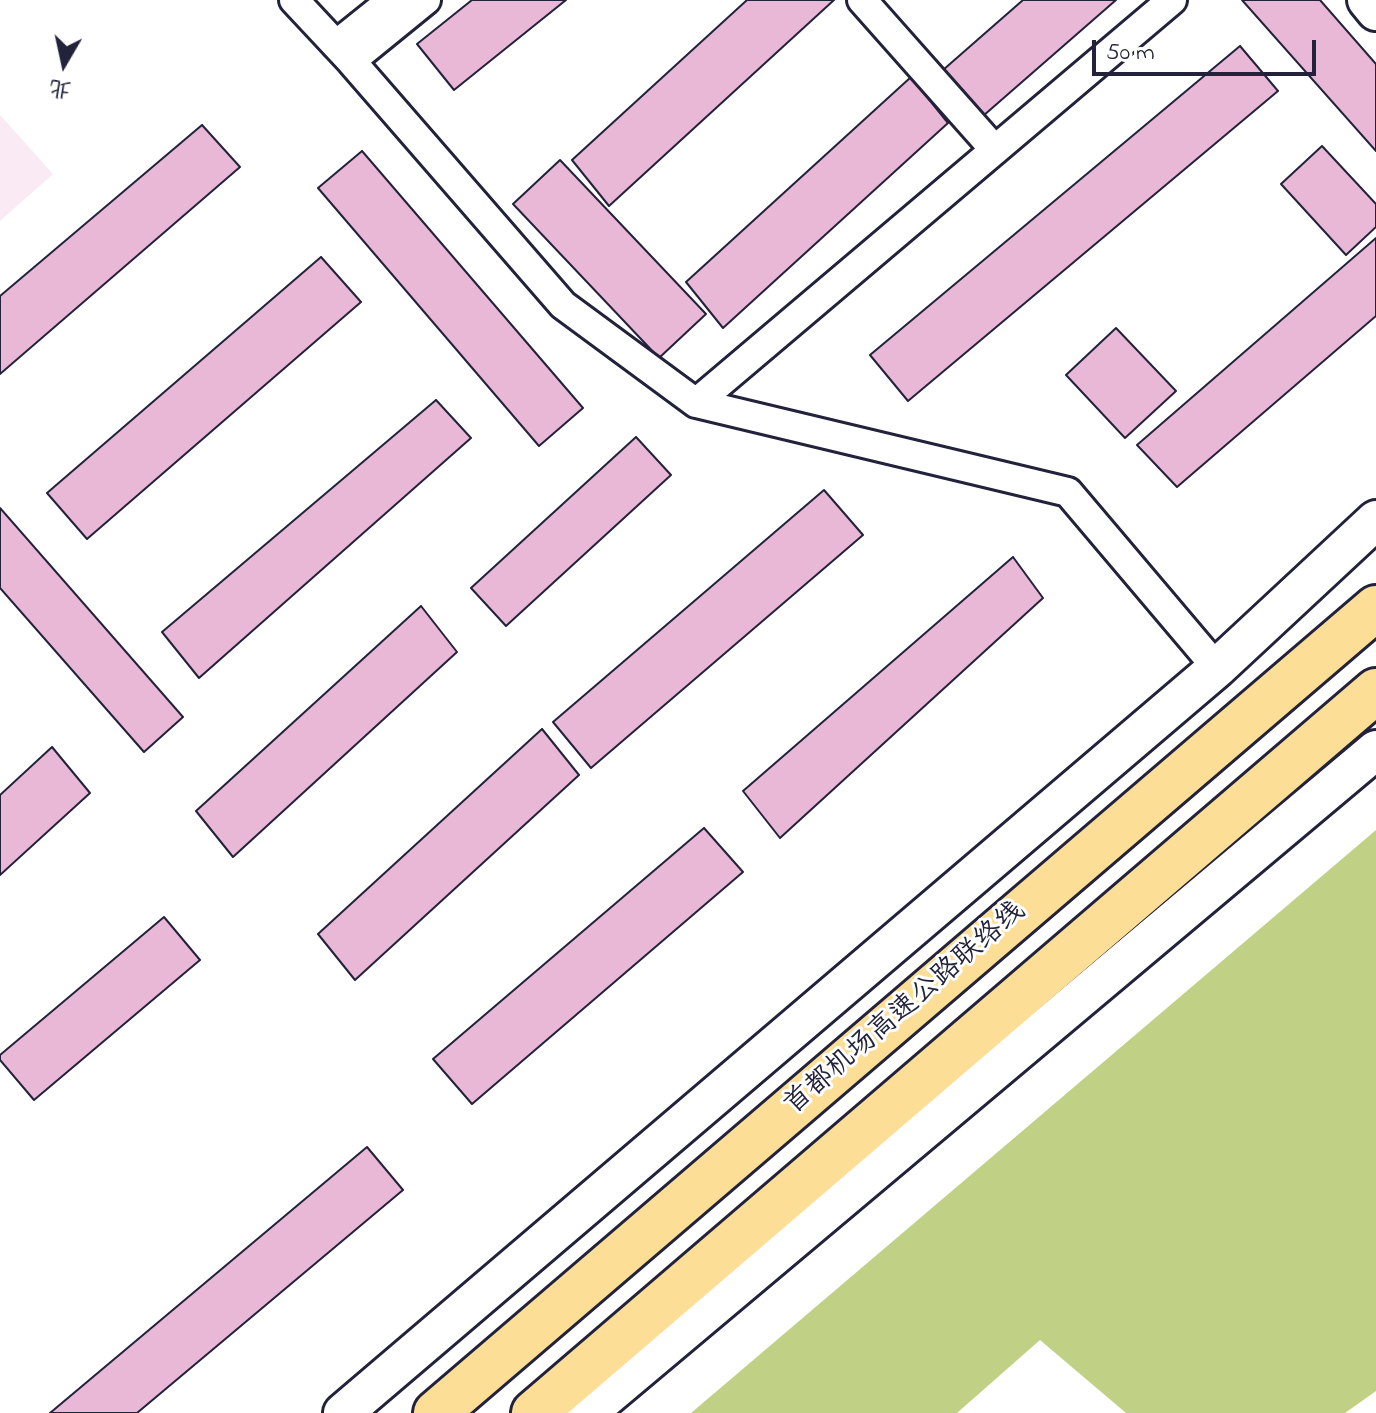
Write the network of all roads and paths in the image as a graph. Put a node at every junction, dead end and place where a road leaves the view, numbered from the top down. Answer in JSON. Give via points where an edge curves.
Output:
{"nodes":[{"id":1,"x":294,"y":0,"type":"edge"},
{"id":2,"x":392,"y":0,"type":"edge"},
{"id":3,"x":426,"y":0,"type":"edge"},
{"id":4,"x":862,"y":0,"type":"edge"},
{"id":5,"x":1172,"y":0,"type":"edge"},
{"id":6,"x":1367,"y":0,"type":"edge"},
{"id":7,"x":1376,"y":11,"type":"edge"},
{"id":8,"x":343,"y":53,"type":"junction"},
{"id":9,"x":995,"y":150,"type":"junction"},
{"id":10,"x":696,"y":403,"type":"junction"},
{"id":11,"x":1376,"y":520,"type":"edge"},
{"id":12,"x":1376,"y":608,"type":"edge"},
{"id":13,"x":1217,"y":668,"type":"junction"},
{"id":14,"x":1376,"y":691,"type":"edge"},
{"id":15,"x":1376,"y":750,"type":"edge"},
{"id":16,"x":343,"y":1413,"type":"edge"},
{"id":17,"x":436,"y":1413,"type":"edge"},
{"id":18,"x":534,"y":1413,"type":"edge"},
{"id":19,"x":587,"y":1413,"type":"edge"}],
"edges":[{"from":1,"to":8,"type":"street"},
{"from":2,"to":8,"type":"street"},
{"from":3,"to":8,"type":"street"},
{"from":4,"to":9,"type":"street"},
{"from":5,"to":9,"type":"street"},
{"from":6,"to":7,"type":"main road"},
{"from":8,"to":10,"type":"street","via":[[563,305]]},
{"from":9,"to":10,"type":"street"},
{"from":10,"to":13,"type":"street","via":[[1068,492]]},
{"from":11,"to":13,"type":"main road"},
{"from":12,"to":17,"type":"highway","name":"首都机场高速公路联络线"},
{"from":13,"to":16,"type":"main road"},
{"from":14,"to":18,"type":"highway"},
{"from":15,"to":19,"type":"main road"}]}
